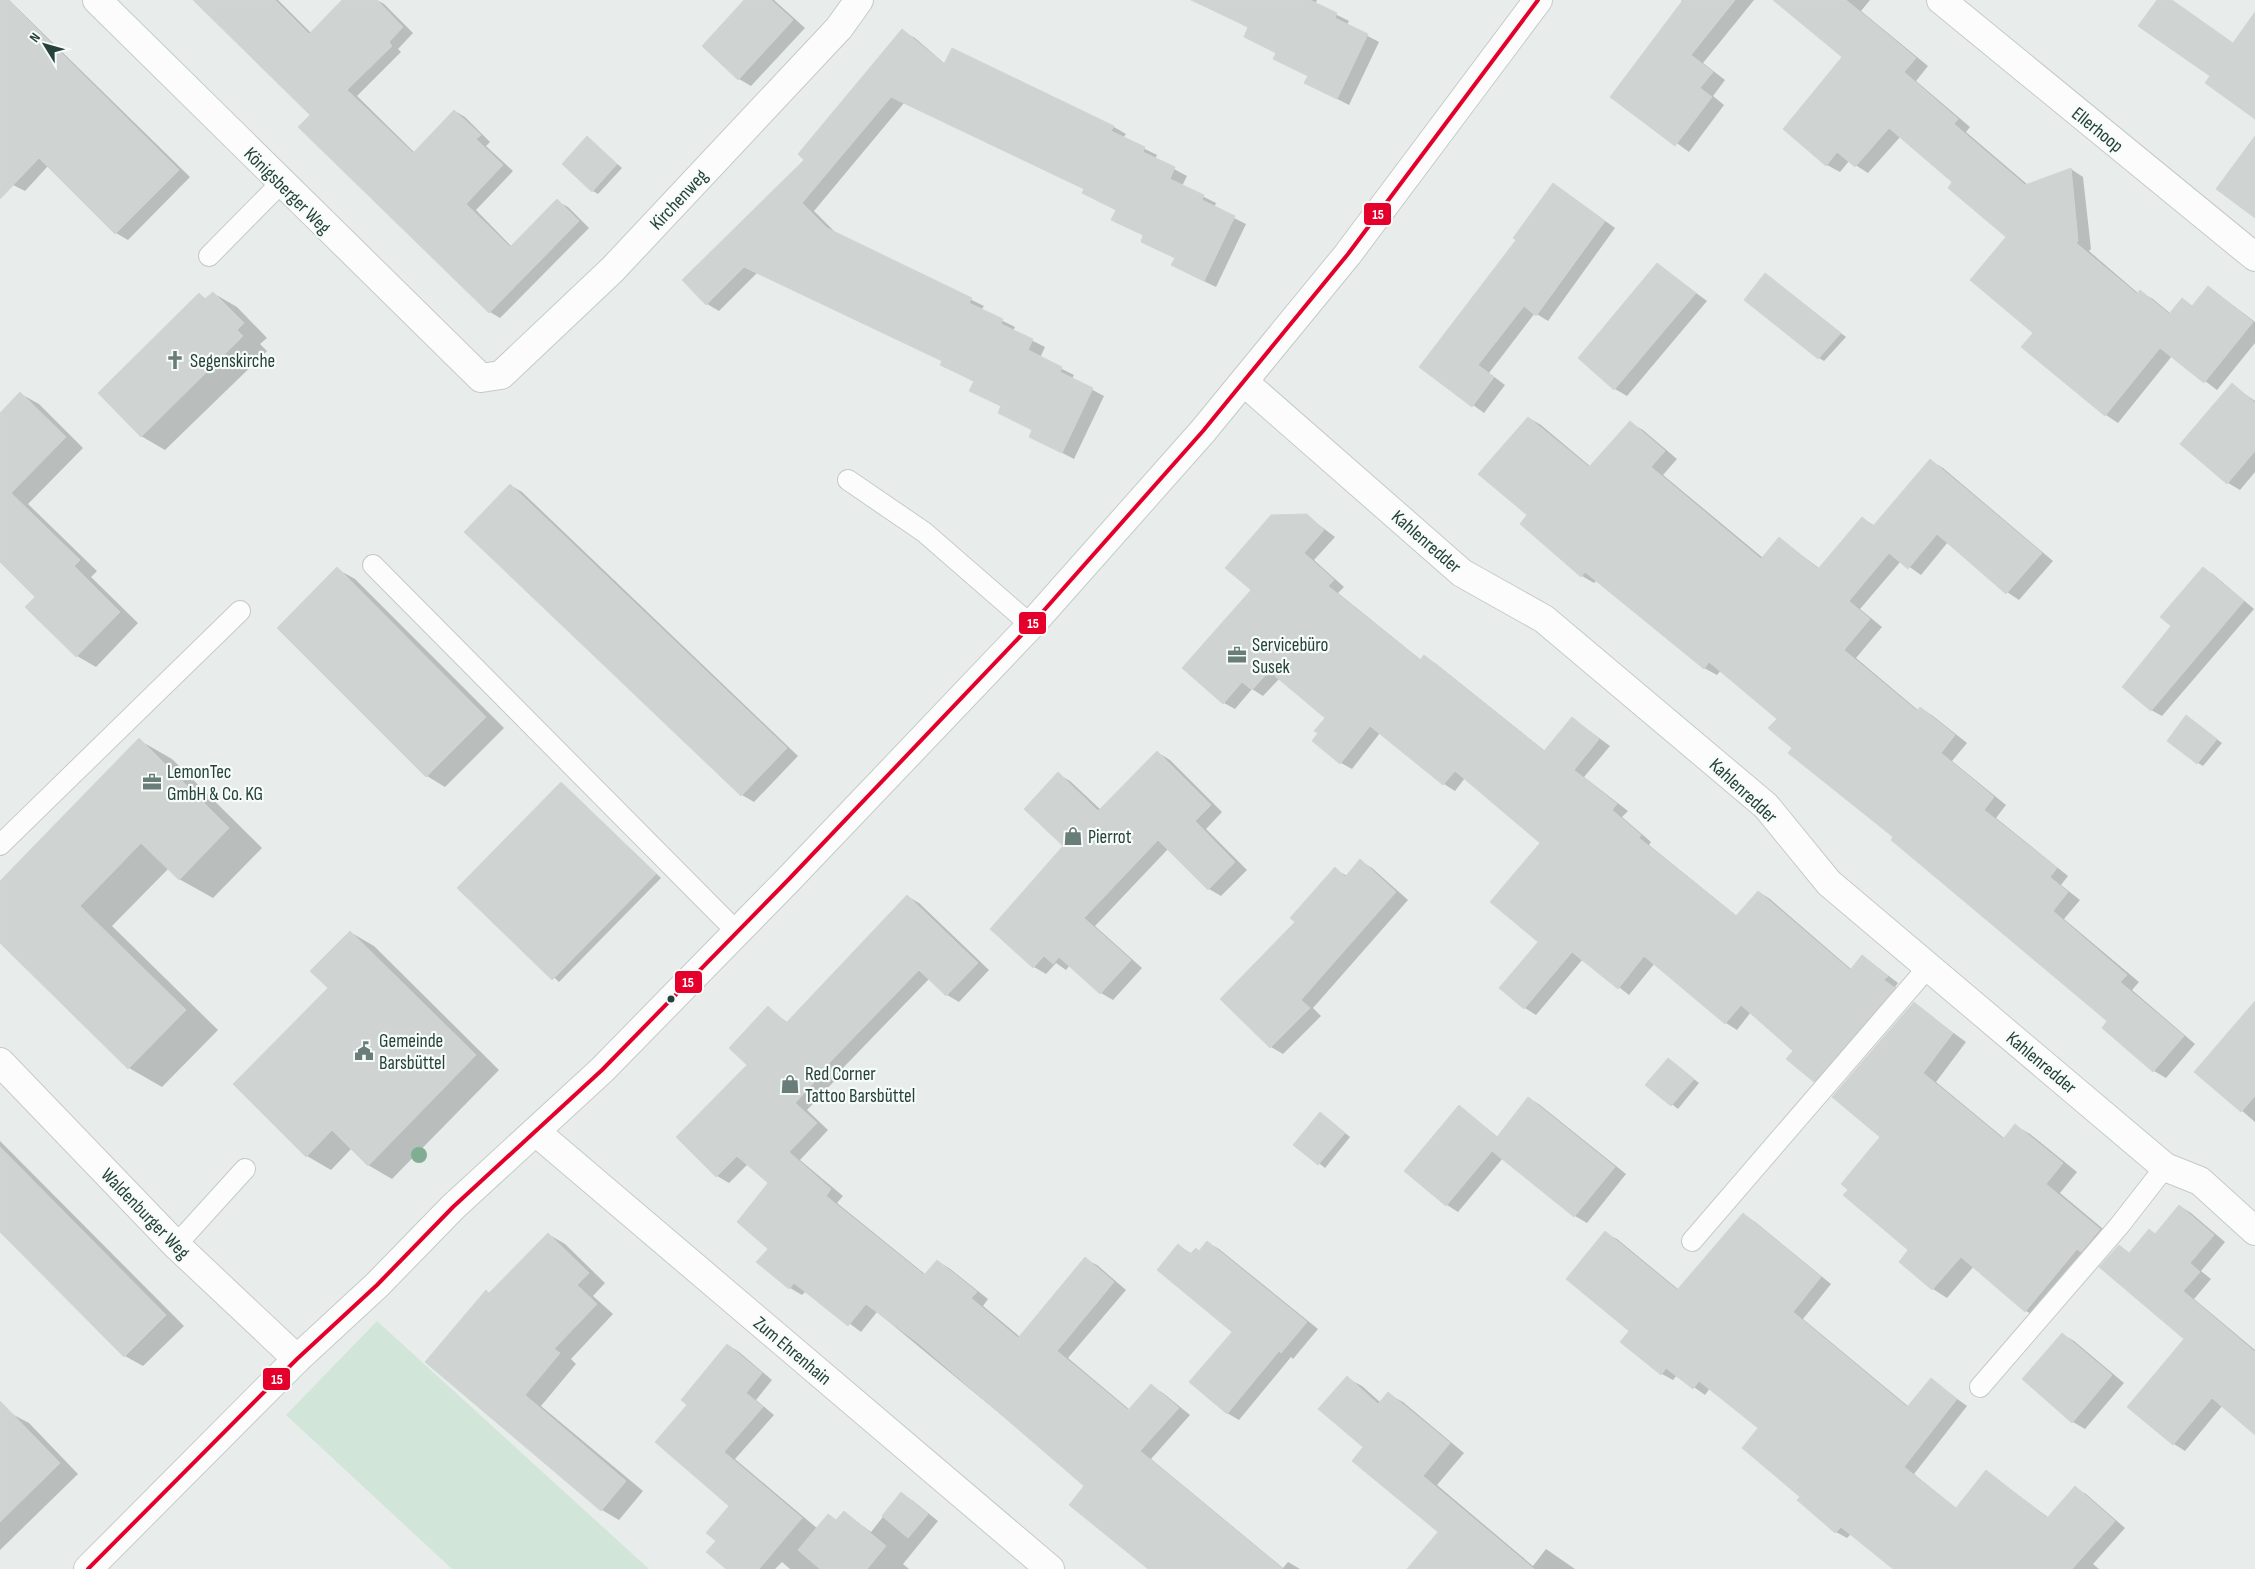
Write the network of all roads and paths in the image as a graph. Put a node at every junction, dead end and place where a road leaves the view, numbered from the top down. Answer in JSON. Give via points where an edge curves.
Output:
{"nodes":[{"id":1,"x":97,"y":0,"type":"edge"},
{"id":2,"x":859,"y":0,"type":"edge"},
{"id":3,"x":1538,"y":0,"type":"edge"},
{"id":4,"x":1941,"y":0,"type":"edge"},
{"id":5,"x":281,"y":183,"type":"junction"},
{"id":6,"x":209,"y":256,"type":"dead end"},
{"id":7,"x":2255,"y":257,"type":"edge"},
{"id":8,"x":481,"y":378,"type":"joint"},
{"id":9,"x":1244,"y":382,"type":"junction"},
{"id":10,"x":848,"y":480,"type":"dead end"},
{"id":11,"x":374,"y":565,"type":"dead end"},
{"id":12,"x":240,"y":611,"type":"dead end"},
{"id":13,"x":1031,"y":625,"type":"junction"},
{"id":14,"x":0,"y":845,"type":"edge"},
{"id":15,"x":737,"y":932,"type":"junction"},
{"id":16,"x":1929,"y":966,"type":"junction"},
{"id":17,"x":0,"y":1062,"type":"edge"},
{"id":18,"x":536,"y":1132,"type":"junction"},
{"id":19,"x":2165,"y":1167,"type":"junction"},
{"id":20,"x":246,"y":1169,"type":"dead end"},
{"id":21,"x":2255,"y":1230,"type":"edge"},
{"id":22,"x":1692,"y":1241,"type":"dead end"},
{"id":23,"x":176,"y":1245,"type":"junction"},
{"id":24,"x":297,"y":1359,"type":"junction"},
{"id":25,"x":1980,"y":1387,"type":"dead end"},
{"id":26,"x":88,"y":1569,"type":"edge"},
{"id":27,"x":1050,"y":1569,"type":"edge"}],
"edges":[{"from":1,"to":5,"type":"street","name":"Königsberger Weg"},
{"from":2,"to":8,"type":"street","name":"Kirchenweg","via":[[839,28],[613,269],[501,375]]},
{"from":3,"to":9,"type":"street","via":[[1348,254]]},
{"from":4,"to":7,"type":"street","name":"Ellerhoop"},
{"from":5,"to":6,"type":"lane"},
{"from":5,"to":8,"type":"street","name":"Königsberger Weg"},
{"from":9,"to":13,"type":"street"},
{"from":9,"to":16,"type":"street","name":"Kahlenredder","via":[[1462,573],[1544,619],[1766,806],[1829,884]]},
{"from":10,"to":13,"type":"lane","via":[[924,532]]},
{"from":11,"to":15,"type":"lane"},
{"from":12,"to":14,"type":"lane"},
{"from":13,"to":15,"type":"street"},
{"from":15,"to":18,"type":"street","via":[[602,1070]]},
{"from":16,"to":19,"type":"street","name":"Kahlenredder"},
{"from":16,"to":22,"type":"lane"},
{"from":17,"to":23,"type":"street","name":"Waldenburger Weg"},
{"from":18,"to":24,"type":"street","via":[[453,1207],[377,1285]]},
{"from":18,"to":27,"type":"street","name":"Zum Ehrenhain"},
{"from":19,"to":21,"type":"street","name":"Kahlenredder","via":[[2200,1181]]},
{"from":19,"to":25,"type":"lane","via":[[2120,1226]]},
{"from":20,"to":23,"type":"lane"},
{"from":23,"to":24,"type":"street","name":"Waldenburger Weg"},
{"from":24,"to":26,"type":"street"}]}
